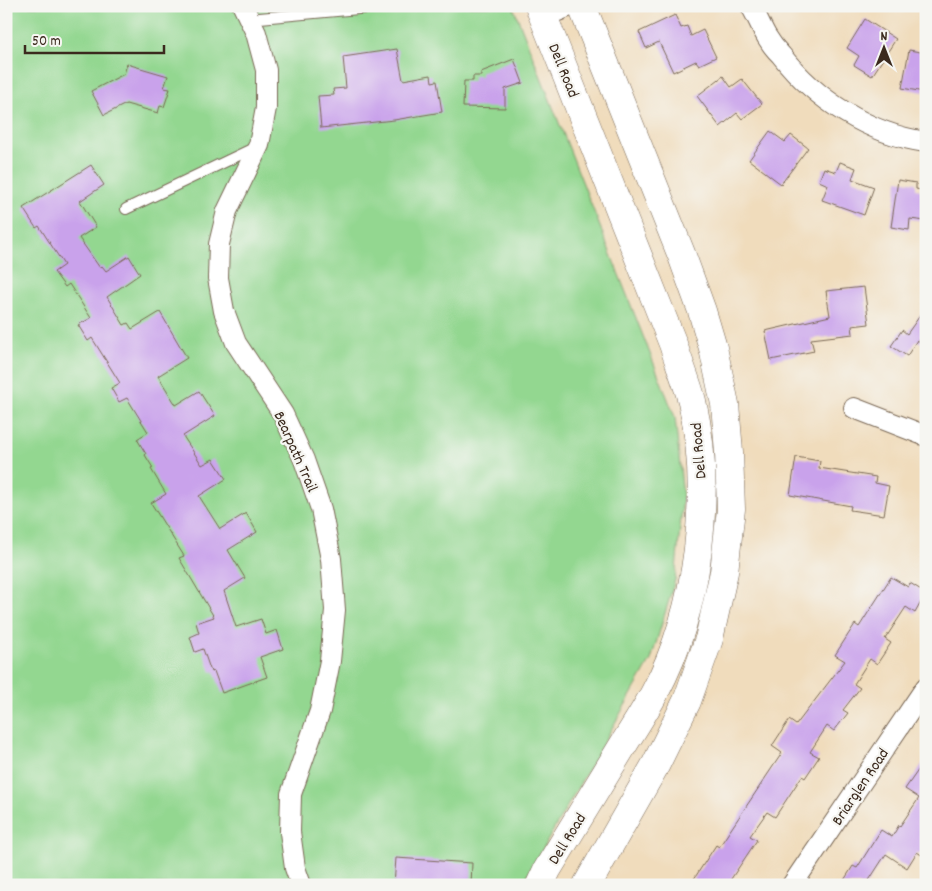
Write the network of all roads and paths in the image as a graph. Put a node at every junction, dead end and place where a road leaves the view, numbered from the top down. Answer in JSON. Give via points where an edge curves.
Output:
{"nodes":[{"id":1,"x":391,"y":6,"type":"edge"},
{"id":2,"x":570,"y":6,"type":"edge"},
{"id":3,"x":582,"y":6,"type":"edge"},
{"id":4,"x":751,"y":6,"type":"edge"},
{"id":5,"x":541,"y":12,"type":"edge"},
{"id":6,"x":246,"y":13,"type":"edge"},
{"id":7,"x":926,"y":142,"type":"edge"},
{"id":8,"x":259,"y":146,"type":"junction"},
{"id":9,"x":126,"y":209,"type":"dead end"},
{"id":10,"x":854,"y":408,"type":"dead end"},
{"id":11,"x":926,"y":436,"type":"edge"},
{"id":12,"x":926,"y":687,"type":"edge"},
{"id":13,"x":301,"y":885,"type":"edge"},
{"id":14,"x":540,"y":885,"type":"edge"},
{"id":15,"x":587,"y":885,"type":"edge"},
{"id":16,"x":792,"y":885,"type":"edge"}],
"edges":[{"from":1,"to":6,"type":"lane"},
{"from":2,"to":5,"type":"street"},
{"from":3,"to":15,"type":"main road","name":"Dell Road","via":[[678,247],[713,348],[725,404],[731,510],[724,572],[711,630],[687,701],[656,764]]},
{"from":4,"to":7,"type":"street","via":[[768,39],[794,72],[828,102],[866,124],[908,140]]},
{"from":5,"to":14,"type":"main road","name":"Dell Road","via":[[669,335],[691,400],[698,438],[700,523],[688,604],[671,657],[655,692],[546,870]]},
{"from":6,"to":8,"type":"street","name":"Bearpath Trail","via":[[256,33],[266,70],[266,108]]},
{"from":8,"to":9,"type":"lane"},
{"from":8,"to":13,"type":"street","name":"Bearpath Trail","via":[[228,211],[219,244],[218,278],[224,311],[236,343],[283,414],[307,468],[325,525],[335,610],[330,661],[320,711],[291,794],[290,832],[294,868]]},
{"from":10,"to":11,"type":"street"},
{"from":12,"to":16,"type":"street","name":"Briarglen Road"}]}
